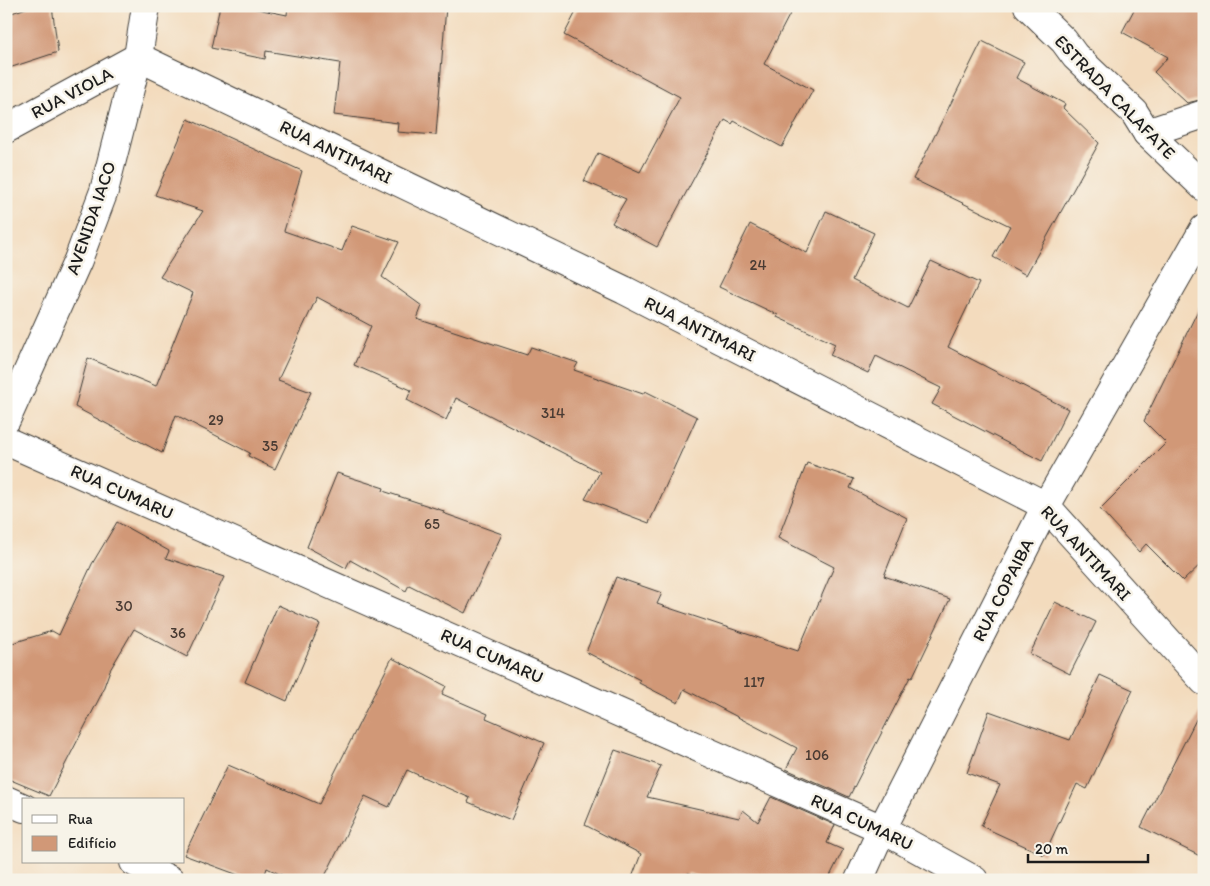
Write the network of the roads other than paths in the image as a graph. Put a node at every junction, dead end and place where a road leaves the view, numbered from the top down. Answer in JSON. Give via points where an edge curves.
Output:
{"nodes":[{"id":1,"x":146,"y":6,"type":"edge"},
{"id":2,"x":1028,"y":6,"type":"edge"},
{"id":3,"x":138,"y":58,"type":"junction"},
{"id":4,"x":1204,"y":114,"type":"edge"},
{"id":5,"x":6,"y":129,"type":"edge"},
{"id":6,"x":1147,"y":133,"type":"junction"},
{"id":7,"x":1204,"y":187,"type":"edge"},
{"id":8,"x":1204,"y":229,"type":"edge"},
{"id":9,"x":6,"y":420,"type":"edge"},
{"id":10,"x":6,"y":441,"type":"edge"},
{"id":11,"x":1046,"y":506,"type":"junction"},
{"id":12,"x":1204,"y":681,"type":"edge"},
{"id":13,"x":6,"y":800,"type":"edge"},
{"id":14,"x":22,"y":807,"type":"edge"},
{"id":15,"x":882,"y":829,"type":"junction"},
{"id":16,"x":138,"y":864,"type":"edge"},
{"id":17,"x":170,"y":880,"type":"edge"},
{"id":18,"x":859,"y":880,"type":"edge"},
{"id":19,"x":974,"y":880,"type":"edge"}],
"edges":[{"from":1,"to":3,"type":"street","name":"AVENIDA IACO"},
{"from":2,"to":6,"type":"street","name":"ESTRADA CALAFATE","via":[[1134,112]]},
{"from":3,"to":5,"type":"street","name":"RUA VIOLA"},
{"from":3,"to":9,"type":"street","name":"AVENIDA IACO","via":[[104,191],[78,260]]},
{"from":3,"to":11,"type":"street","name":"RUA ANTIMARI","via":[[624,290]]},
{"from":4,"to":6,"type":"street"},
{"from":6,"to":7,"type":"street","name":"ESTRADA CALAFATE"},
{"from":8,"to":11,"type":"street","name":"RUA COPAIBA"},
{"from":10,"to":15,"type":"street","name":"RUA CUMARU"},
{"from":11,"to":12,"type":"street","name":"RUA ANTIMARI"},
{"from":11,"to":15,"type":"street","name":"RUA COPAIBA"},
{"from":13,"to":14,"type":"street"},
{"from":15,"to":18,"type":"street","name":"RUA COPAIBA"},
{"from":15,"to":19,"type":"street","name":"RUA CUMARU"},
{"from":16,"to":17,"type":"street"}]}
